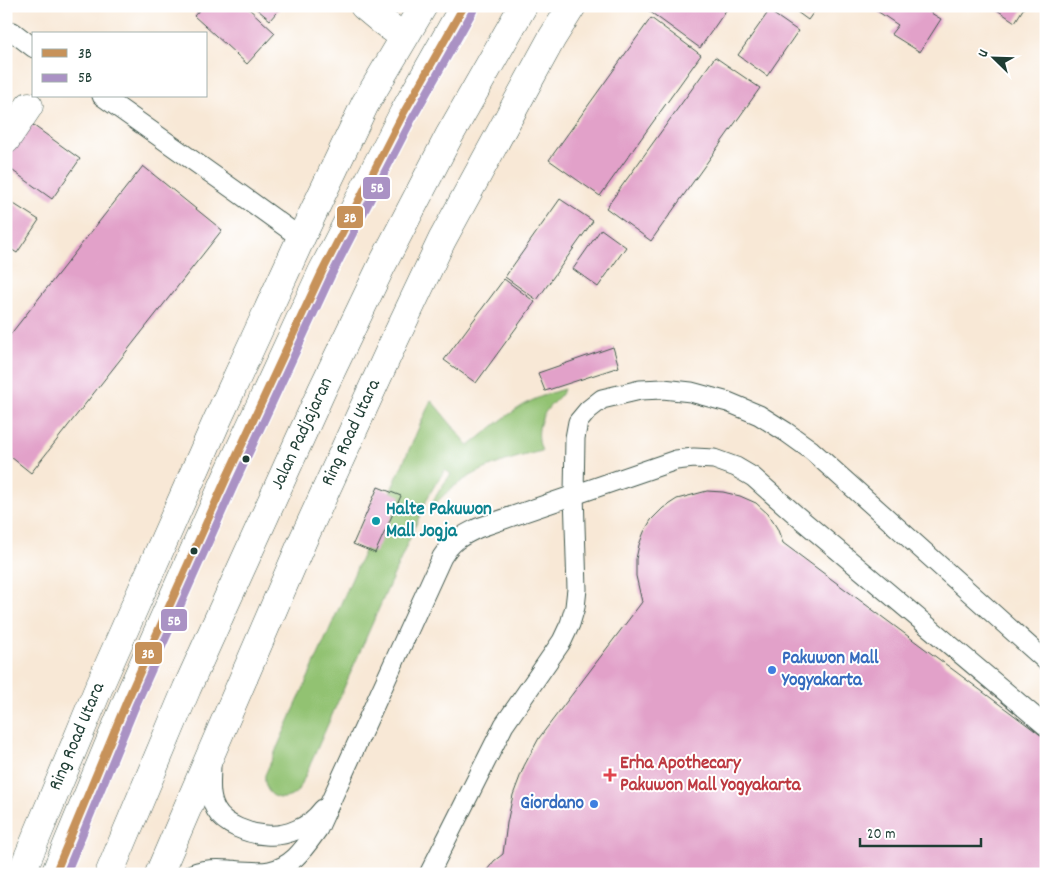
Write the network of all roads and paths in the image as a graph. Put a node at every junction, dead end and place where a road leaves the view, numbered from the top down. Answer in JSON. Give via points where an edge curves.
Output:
{"nodes":[{"id":1,"x":364,"y":6,"type":"edge"},
{"id":2,"x":423,"y":6,"type":"edge"},
{"id":3,"x":464,"y":6,"type":"edge"},
{"id":4,"x":523,"y":6,"type":"edge"},
{"id":5,"x":572,"y":6,"type":"edge"},
{"id":6,"x":13,"y":32,"type":"dead end"},
{"id":7,"x":404,"y":37,"type":"junction"},
{"id":8,"x":32,"y":46,"type":"edge"},
{"id":9,"x":433,"y":62,"type":"junction"},
{"id":10,"x":105,"y":98,"type":"edge"},
{"id":11,"x":29,"y":106,"type":"dead end"},
{"id":12,"x":6,"y":140,"type":"edge"},
{"id":13,"x":301,"y":238,"type":"junction"},
{"id":14,"x":574,"y":494,"type":"junction"},
{"id":15,"x":1046,"y":661,"type":"edge"},
{"id":16,"x":1046,"y":726,"type":"edge"},
{"id":17,"x":212,"y":750,"type":"junction"},
{"id":18,"x":331,"y":801,"type":"junction"},
{"id":19,"x":21,"y":874,"type":"edge"},
{"id":20,"x":55,"y":874,"type":"edge"},
{"id":21,"x":109,"y":874,"type":"edge"},
{"id":22,"x":159,"y":874,"type":"edge"},
{"id":23,"x":192,"y":874,"type":"edge"},
{"id":24,"x":429,"y":874,"type":"edge"}],
"edges":[{"from":1,"to":7,"type":"main road"},
{"from":2,"to":7,"type":"main road","name":"Ring Road Utara"},
{"from":3,"to":9,"type":"main road"},
{"from":4,"to":21,"type":"main road","name":"Jalan Padjajaran","via":[[448,136],[376,275],[191,679]]},
{"from":5,"to":17,"type":"main road","name":"Ring Road Utara","via":[[442,240],[303,540]]},
{"from":6,"to":8,"type":"lane"},
{"from":7,"to":9,"type":"main road"},
{"from":7,"to":13,"type":"main road","name":"Ring Road Utara","via":[[365,104]]},
{"from":9,"to":20,"type":"main road","via":[[322,272],[126,703]]},
{"from":10,"to":13,"type":"lane"},
{"from":11,"to":12,"type":"main road"},
{"from":13,"to":19,"type":"main road","name":"Ring Road Utara","via":[[99,687]]},
{"from":14,"to":15,"type":"lane","via":[[578,422],[602,399],[640,390],[663,389],[691,392],[728,402],[759,415],[810,450]]},
{"from":14,"to":16,"type":"lane","via":[[676,460],[714,459],[736,467],[753,477]]},
{"from":14,"to":18,"type":"lane","via":[[478,528],[450,545]]},
{"from":14,"to":24,"type":"lane","via":[[577,589],[570,624],[562,641],[504,724]]},
{"from":17,"to":18,"type":"lane","via":[[211,794],[216,810],[228,823],[246,831],[266,835],[298,830]]},
{"from":17,"to":22,"type":"main road","name":"Ring Road Utara"},
{"from":18,"to":23,"type":"lane","via":[[318,829],[290,863],[269,872],[221,869]]}]}
